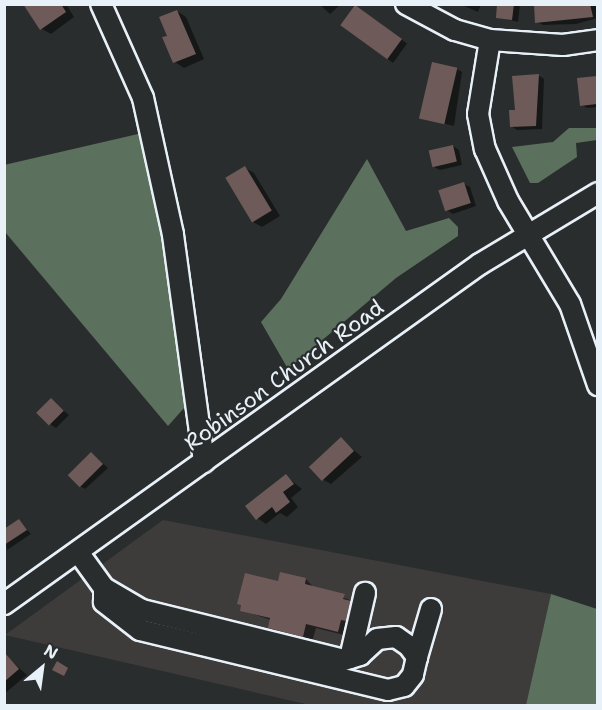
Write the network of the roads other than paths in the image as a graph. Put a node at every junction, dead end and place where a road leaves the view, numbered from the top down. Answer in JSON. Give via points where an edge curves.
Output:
{"nodes":[{"id":1,"x":101,"y":4,"type":"edge"},
{"id":2,"x":406,"y":4,"type":"edge"},
{"id":3,"x":490,"y":40,"type":"junction"},
{"id":4,"x":597,"y":40,"type":"edge"},
{"id":5,"x":597,"y":193,"type":"edge"},
{"id":6,"x":528,"y":234,"type":"junction"},
{"id":7,"x":597,"y":385,"type":"edge"},
{"id":8,"x":204,"y":462,"type":"junction"},
{"id":9,"x":78,"y":552,"type":"junction"},
{"id":10,"x":104,"y":588,"type":"junction"},
{"id":11,"x":364,"y":593,"type":"dead end"},
{"id":12,"x":4,"y":604,"type":"edge"},
{"id":13,"x":431,"y":609,"type":"dead end"},
{"id":14,"x":417,"y":657,"type":"junction"},
{"id":15,"x":350,"y":658,"type":"junction"}],
"edges":[{"from":1,"to":8,"type":"street","via":[[143,98],[173,235]]},
{"from":2,"to":3,"type":"street","via":[[455,30]]},
{"from":3,"to":4,"type":"street","via":[[563,45]]},
{"from":3,"to":6,"type":"street","via":[[479,93],[480,133],[491,170]]},
{"from":5,"to":6,"type":"street","name":"Robinson Church Road"},
{"from":6,"to":7,"type":"street","via":[[570,304]]},
{"from":6,"to":8,"type":"street","name":"Robinson Church Road"},
{"from":8,"to":9,"type":"street","name":"Robinson Church Road"},
{"from":9,"to":10,"type":"street"},
{"from":9,"to":12,"type":"street","name":"Robinson Church Road"},
{"from":10,"to":14,"type":"street","via":[[104,602],[140,630],[388,690],[408,682]]},
{"from":10,"to":15,"type":"street","via":[[150,613],[320,655]]},
{"from":11,"to":15,"type":"street"},
{"from":13,"to":14,"type":"street"},
{"from":14,"to":15,"type":"street","via":[[409,645],[390,637],[377,639],[360,655]]}]}
